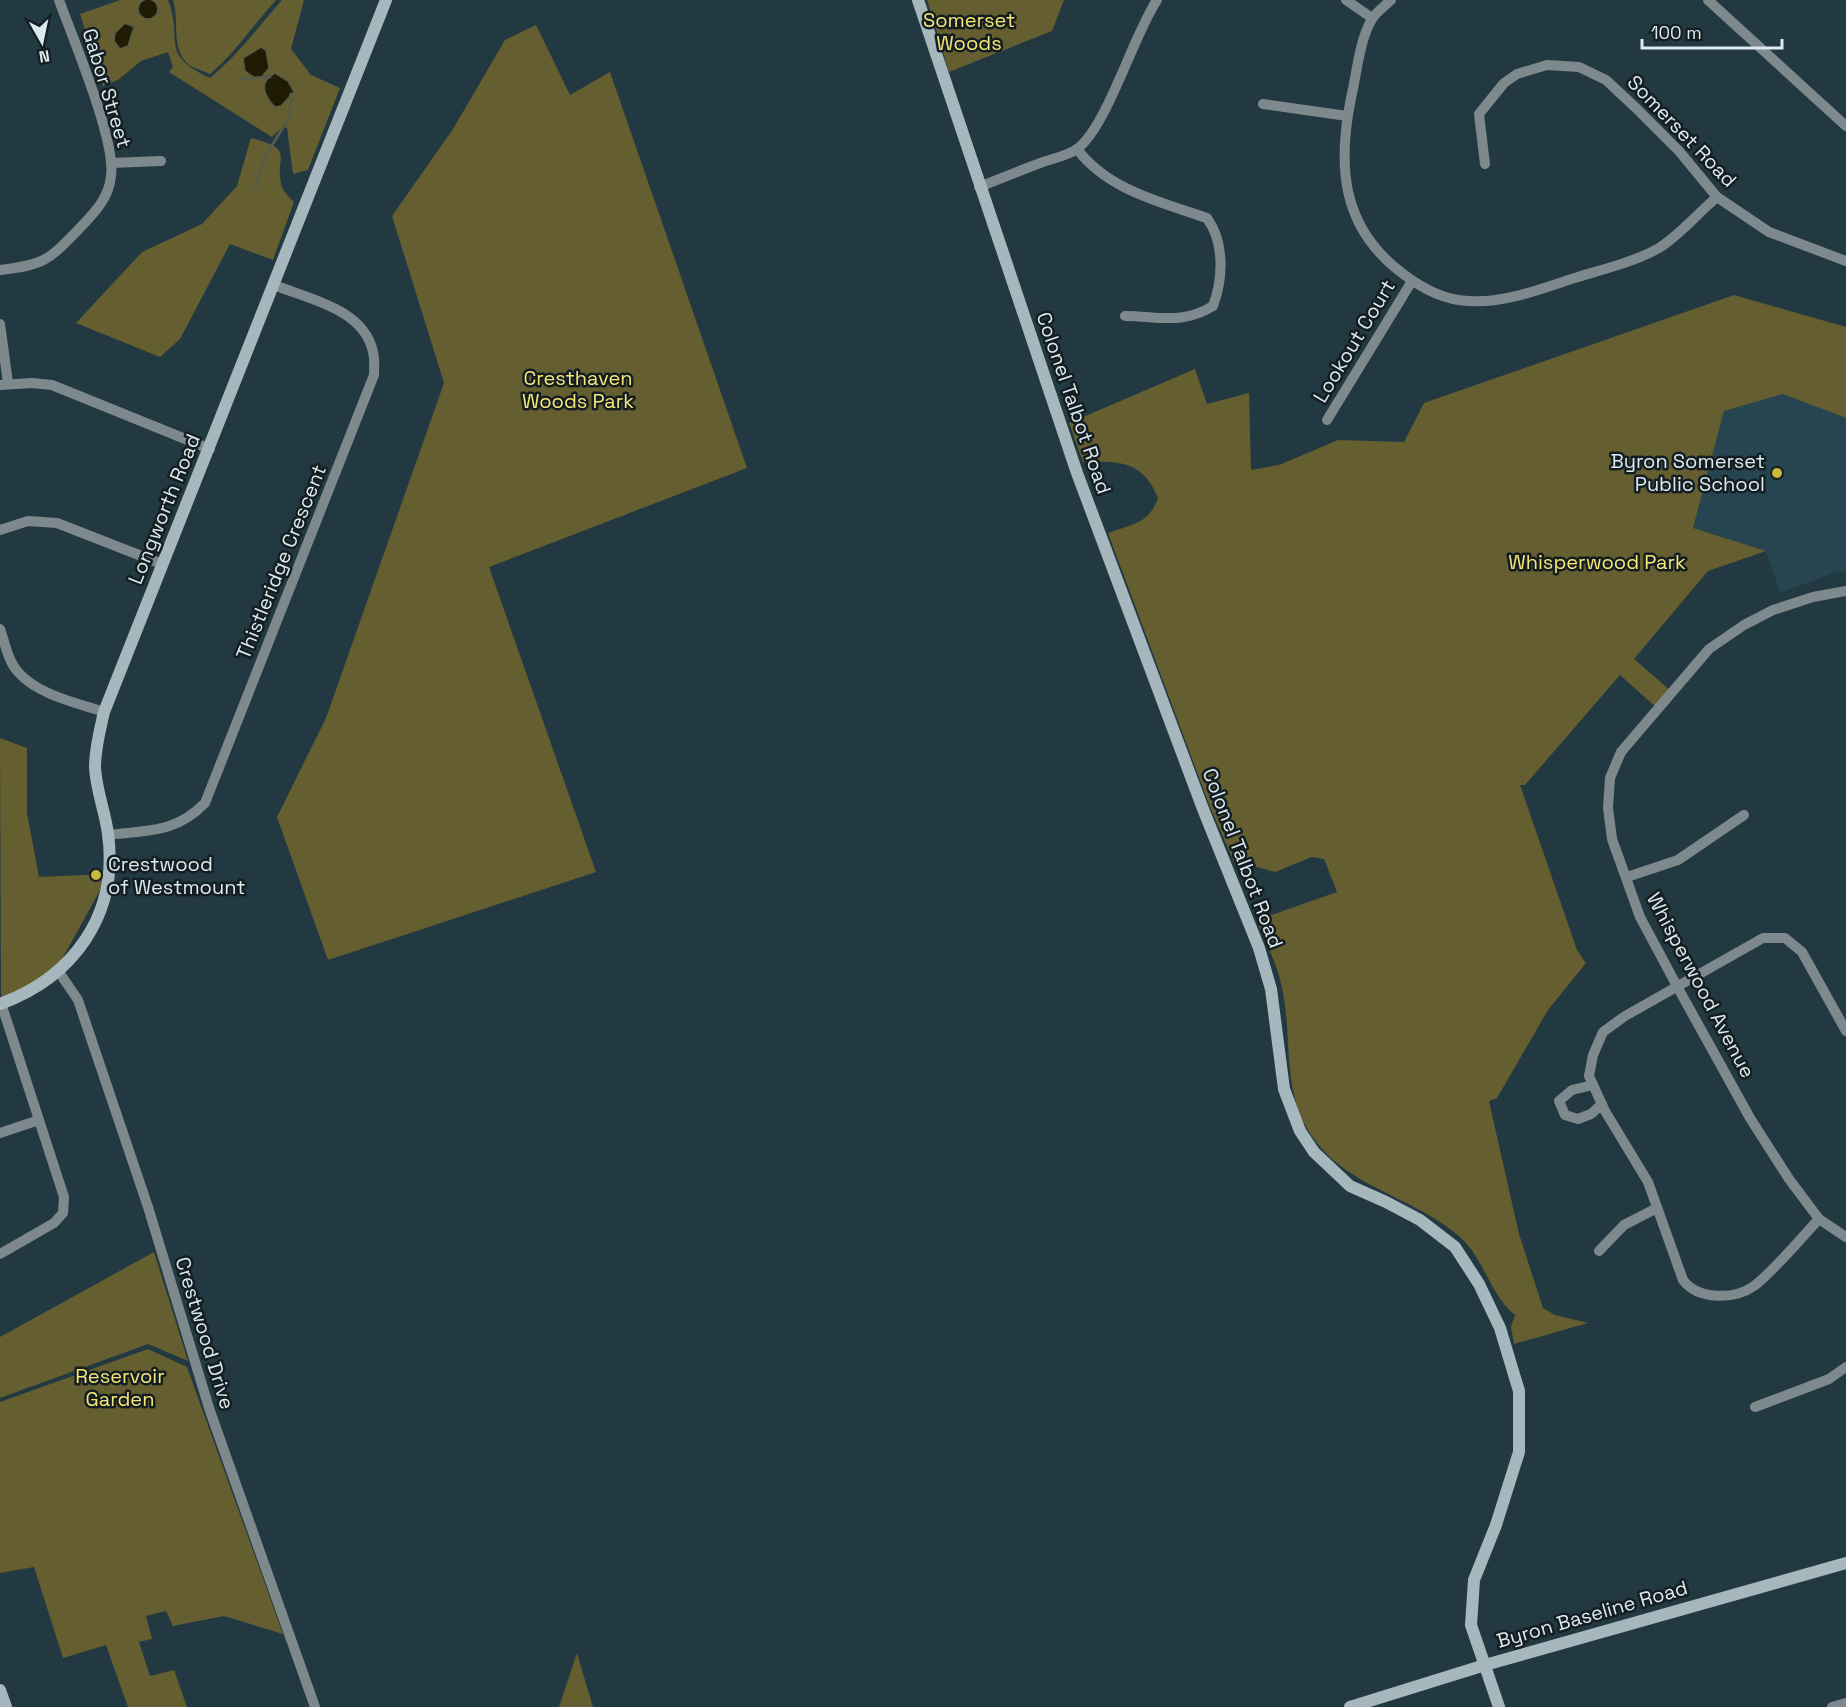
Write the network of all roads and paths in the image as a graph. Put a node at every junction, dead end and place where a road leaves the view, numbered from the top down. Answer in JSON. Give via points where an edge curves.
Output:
{"nodes":[{"id":1,"x":59,"y":0,"type":"edge"},
{"id":2,"x":386,"y":0,"type":"edge"},
{"id":3,"x":918,"y":0,"type":"edge"},
{"id":4,"x":1157,"y":0,"type":"edge"},
{"id":5,"x":1346,"y":0,"type":"edge"},
{"id":6,"x":1391,"y":0,"type":"edge"},
{"id":7,"x":1708,"y":0,"type":"edge"},
{"id":8,"x":1372,"y":18,"type":"junction"},
{"id":9,"x":1263,"y":104,"type":"dead end"},
{"id":10,"x":1347,"y":116,"type":"junction"},
{"id":11,"x":1846,"y":126,"type":"edge"},
{"id":12,"x":1077,"y":149,"type":"junction"},
{"id":13,"x":161,"y":161,"type":"dead end"},
{"id":14,"x":111,"y":163,"type":"junction"},
{"id":15,"x":1485,"y":164,"type":"dead end"},
{"id":16,"x":979,"y":187,"type":"junction"},
{"id":17,"x":1717,"y":197,"type":"junction"},
{"id":18,"x":1846,"y":261,"type":"edge"},
{"id":19,"x":0,"y":270,"type":"edge"},
{"id":20,"x":1412,"y":281,"type":"junction"},
{"id":21,"x":274,"y":285,"type":"junction"},
{"id":22,"x":1125,"y":316,"type":"dead end"},
{"id":23,"x":0,"y":324,"type":"edge"},
{"id":24,"x":4,"y":384,"type":"edge"},
{"id":25,"x":1327,"y":420,"type":"dead end"},
{"id":26,"x":210,"y":449,"type":"junction"},
{"id":27,"x":0,"y":530,"type":"edge"},
{"id":28,"x":162,"y":564,"type":"junction"},
{"id":29,"x":1846,"y":591,"type":"edge"},
{"id":30,"x":0,"y":629,"type":"edge"},
{"id":31,"x":104,"y":712,"type":"junction"},
{"id":32,"x":1744,"y":815,"type":"dead end"},
{"id":33,"x":108,"y":835,"type":"junction"},
{"id":34,"x":1627,"y":877,"type":"junction"},
{"id":35,"x":59,"y":972,"type":"junction"},
{"id":36,"x":1678,"y":988,"type":"junction"},
{"id":37,"x":1,"y":1004,"type":"edge"},
{"id":38,"x":1846,"y":1031,"type":"edge"},
{"id":39,"x":1593,"y":1084,"type":"junction"},
{"id":40,"x":1602,"y":1104,"type":"junction"},
{"id":41,"x":39,"y":1120,"type":"junction"},
{"id":42,"x":0,"y":1133,"type":"edge"},
{"id":43,"x":1658,"y":1208,"type":"junction"},
{"id":44,"x":1819,"y":1219,"type":"junction"},
{"id":45,"x":1846,"y":1237,"type":"edge"},
{"id":46,"x":1599,"y":1251,"type":"dead end"},
{"id":47,"x":0,"y":1254,"type":"edge"},
{"id":48,"x":1846,"y":1367,"type":"edge"},
{"id":49,"x":1755,"y":1407,"type":"dead end"},
{"id":50,"x":1846,"y":1563,"type":"edge"},
{"id":51,"x":1485,"y":1665,"type":"junction"},
{"id":52,"x":0,"y":1690,"type":"edge"},
{"id":53,"x":1846,"y":1703,"type":"edge"},
{"id":54,"x":6,"y":1707,"type":"edge"},
{"id":55,"x":315,"y":1707,"type":"edge"},
{"id":56,"x":1350,"y":1707,"type":"edge"},
{"id":57,"x":1499,"y":1707,"type":"edge"},
{"id":58,"x":1832,"y":1707,"type":"edge"}],
"edges":[{"from":1,"to":14,"type":"street","name":"Gabor Street","via":[[110,148]]},
{"from":2,"to":21,"type":"main road","name":"Longworth Road"},
{"from":3,"to":16,"type":"main road","name":"Colonel Talbot Road"},
{"from":4,"to":12,"type":"street","via":[[1136,37],[1101,118]]},
{"from":5,"to":8,"type":"street"},
{"from":6,"to":8,"type":"street"},
{"from":7,"to":11,"type":"street"},
{"from":8,"to":10,"type":"street"},
{"from":9,"to":10,"type":"street"},
{"from":10,"to":20,"type":"street","via":[[1344,171],[1358,224],[1384,260]]},
{"from":12,"to":16,"type":"street"},
{"from":12,"to":22,"type":"street","via":[[1091,166],[1127,189],[1207,218],[1218,239],[1220,286],[1213,306],[1196,316]]},
{"from":13,"to":14,"type":"street"},
{"from":14,"to":19,"type":"street","name":"Gabor Street","via":[[111,177],[101,207],[53,256],[34,266]]},
{"from":15,"to":17,"type":"street","name":"Somerset Road","via":[[1479,114],[1492,96],[1517,74],[1562,64],[1579,67],[1606,81],[1679,151]]},
{"from":16,"to":51,"type":"main road","name":"Colonel Talbot Road","via":[[1077,473],[1259,948],[1271,989],[1284,1089],[1300,1131],[1314,1152],[1350,1186],[1420,1220],[1455,1247],[1479,1284],[1500,1328],[1519,1391],[1519,1452],[1497,1525],[1474,1580],[1471,1625]]},
{"from":17,"to":18,"type":"street","name":"Somerset Road","via":[[1768,232]]},
{"from":17,"to":20,"type":"street","via":[[1659,248],[1624,263],[1498,301],[1466,301],[1439,295]]},
{"from":20,"to":25,"type":"street","name":"Lookout Court"},
{"from":21,"to":26,"type":"main road","name":"Longworth Road"},
{"from":21,"to":33,"type":"street","name":"Thistleridge Crescent","via":[[349,316],[363,329],[373,352],[374,375],[205,803],[190,819],[169,827]]},
{"from":23,"to":24,"type":"street"},
{"from":24,"to":26,"type":"street","via":[[52,385]]},
{"from":26,"to":28,"type":"main road","name":"Longworth Road"},
{"from":27,"to":28,"type":"street","via":[[28,521],[57,523]]},
{"from":28,"to":31,"type":"main road","name":"Longworth Road"},
{"from":29,"to":34,"type":"street","name":"Whisperwood Avenue","via":[[1773,610],[1718,643],[1621,752],[1611,778],[1608,808],[1612,839]]},
{"from":30,"to":31,"type":"street","via":[[11,661],[30,682]]},
{"from":31,"to":33,"type":"main road","name":"Longworth Road","via":[[95,766]]},
{"from":32,"to":34,"type":"street","via":[[1678,860]]},
{"from":33,"to":35,"type":"main road","name":"Longworth Road","via":[[109,874],[102,907],[85,942]]},
{"from":34,"to":36,"type":"street","name":"Whisperwood Avenue","via":[[1641,917]]},
{"from":35,"to":37,"type":"main road","name":"Longworth Road","via":[[31,992]]},
{"from":35,"to":55,"type":"street","name":"Crestwood Drive","via":[[78,1000],[148,1207],[210,1411]]},
{"from":36,"to":38,"type":"street","via":[[1763,938],[1785,938],[1802,952]]},
{"from":36,"to":39,"type":"street","via":[[1603,1032],[1593,1054],[1589,1076]]},
{"from":36,"to":44,"type":"street","name":"Whisperwood Avenue","via":[[1750,1118]]},
{"from":37,"to":41,"type":"street"},
{"from":39,"to":40,"type":"street"},
{"from":39,"to":40,"type":"street","via":[[1572,1090],[1559,1101],[1565,1115],[1578,1119]]},
{"from":40,"to":43,"type":"street","via":[[1648,1182]]},
{"from":41,"to":42,"type":"street"},
{"from":41,"to":47,"type":"street","via":[[64,1197],[63,1213],[54,1223]]},
{"from":43,"to":44,"type":"street","via":[[1683,1280],[1689,1289],[1706,1296],[1733,1294],[1754,1286]]},
{"from":43,"to":46,"type":"street","via":[[1624,1225]]},
{"from":44,"to":45,"type":"street","name":"Whisperwood Avenue"},
{"from":48,"to":49,"type":"street","via":[[1828,1379]]},
{"from":50,"to":51,"type":"main road","name":"Byron Baseline Road"},
{"from":51,"to":56,"type":"main road","name":"Byron Baseline Road"},
{"from":51,"to":57,"type":"main road","name":"Colonel Talbot Road"},
{"from":52,"to":54,"type":"main road"},
{"from":53,"to":58,"type":"street"}]}
